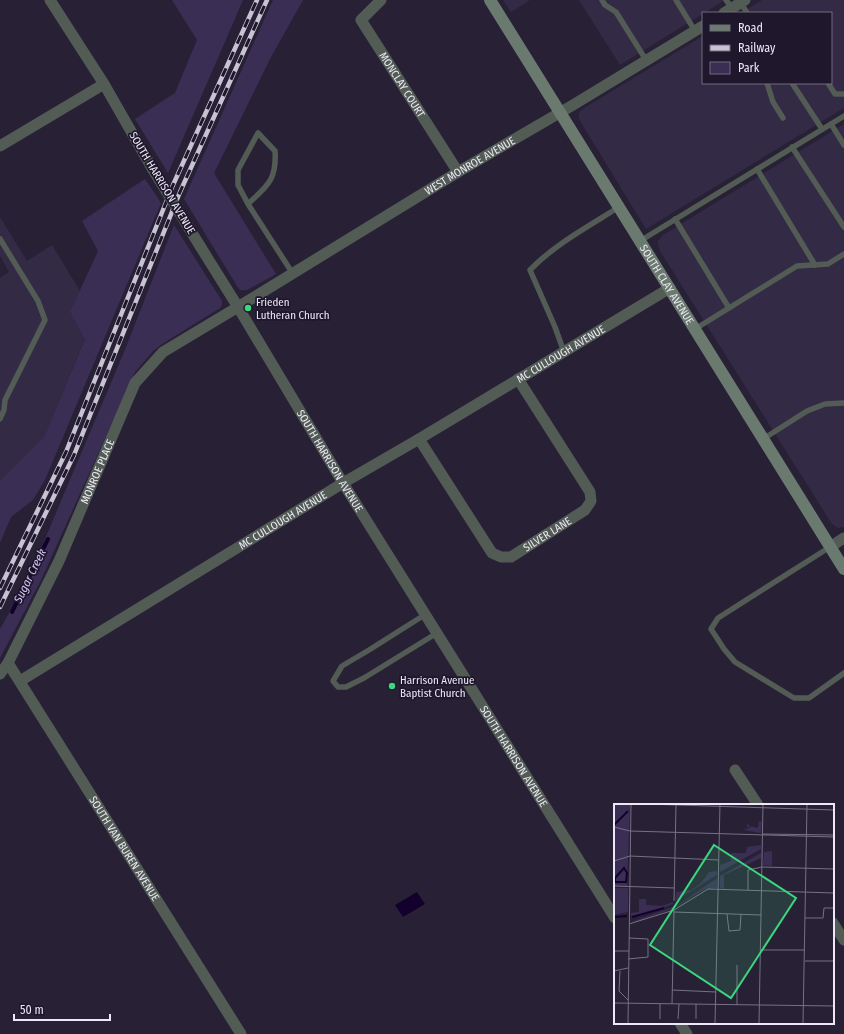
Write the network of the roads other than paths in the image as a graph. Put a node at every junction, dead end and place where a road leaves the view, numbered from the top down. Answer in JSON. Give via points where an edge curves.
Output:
{"nodes":[{"id":1,"x":50,"y":0,"type":"edge"},
{"id":2,"x":382,"y":0,"type":"edge"},
{"id":3,"x":490,"y":0,"type":"edge"},
{"id":4,"x":602,"y":0,"type":"edge"},
{"id":5,"x":676,"y":0,"type":"edge"},
{"id":6,"x":731,"y":7,"type":"edge"},
{"id":7,"x":745,"y":12,"type":"edge"},
{"id":8,"x":699,"y":28,"type":"edge"},
{"id":9,"x":646,"y":60,"type":"junction"},
{"id":10,"x":104,"y":84,"type":"junction"},
{"id":11,"x":767,"y":84,"type":"edge"},
{"id":12,"x":793,"y":84,"type":"edge"},
{"id":13,"x":829,"y":84,"type":"edge"},
{"id":14,"x":844,"y":94,"type":"edge"},
{"id":15,"x":560,"y":113,"type":"junction"},
{"id":16,"x":844,"y":116,"type":"edge"},
{"id":17,"x":783,"y":118,"type":"dead end"},
{"id":18,"x":831,"y":124,"type":"junction"},
{"id":19,"x":822,"y":129,"type":"junction"},
{"id":20,"x":844,"y":145,"type":"edge"},
{"id":21,"x":0,"y":146,"type":"edge"},
{"id":22,"x":792,"y":147,"type":"junction"},
{"id":23,"x":757,"y":169,"type":"junction"},
{"id":24,"x":458,"y":172,"type":"junction"},
{"id":25,"x":248,"y":204,"type":"junction"},
{"id":26,"x":619,"y":207,"type":"junction"},
{"id":27,"x":675,"y":219,"type":"junction"},
{"id":28,"x":844,"y":227,"type":"edge"},
{"id":29,"x":0,"y":239,"type":"edge"},
{"id":30,"x":640,"y":241,"type":"junction"},
{"id":31,"x":844,"y":254,"type":"edge"},
{"id":32,"x":815,"y":265,"type":"junction"},
{"id":33,"x":293,"y":274,"type":"junction"},
{"id":34,"x":670,"y":288,"type":"junction"},
{"id":35,"x":238,"y":308,"type":"junction"},
{"id":36,"x":729,"y":308,"type":"junction"},
{"id":37,"x":695,"y":329,"type":"junction"},
{"id":38,"x":564,"y":352,"type":"junction"},
{"id":39,"x":518,"y":379,"type":"junction"},
{"id":40,"x":844,"y":403,"type":"edge"},
{"id":41,"x":0,"y":419,"type":"edge"},
{"id":42,"x":419,"y":439,"type":"junction"},
{"id":43,"x":763,"y":439,"type":"junction"},
{"id":44,"x":343,"y":483,"type":"junction"},
{"id":45,"x":844,"y":538,"type":"edge"},
{"id":46,"x":830,"y":547,"type":"junction"},
{"id":47,"x":844,"y":569,"type":"edge"},
{"id":48,"x":426,"y":614,"type":"junction"},
{"id":49,"x":437,"y":633,"type":"junction"},
{"id":50,"x":8,"y":663,"type":"junction"},
{"id":51,"x":844,"y":673,"type":"edge"},
{"id":52,"x":0,"y":674,"type":"edge"},
{"id":53,"x":20,"y":681,"type":"junction"},
{"id":54,"x":736,"y":770,"type":"dead end"},
{"id":55,"x":757,"y":804,"type":"edge"},
{"id":56,"x":614,"y":916,"type":"edge"},
{"id":57,"x":834,"y":925,"type":"edge"},
{"id":58,"x":844,"y":940,"type":"edge"},
{"id":59,"x":681,"y":1024,"type":"edge"},
{"id":60,"x":241,"y":1034,"type":"edge"},
{"id":61,"x":687,"y":1034,"type":"edge"}],
"edges":[{"from":1,"to":10,"type":"street","name":"SOUTH HARRISON AVENUE"},
{"from":2,"to":24,"type":"street","name":"MONCLAY COURT","via":[[361,20]]},
{"from":3,"to":15,"type":"street","name":"SOUTH CLAY AVENUE"},
{"from":4,"to":9,"type":"lane","via":[[616,12]]},
{"from":5,"to":8,"type":"lane"},
{"from":6,"to":7,"type":"lane"},
{"from":8,"to":9,"type":"street","name":"WEST MONROE AVENUE"},
{"from":9,"to":15,"type":"street","name":"WEST MONROE AVENUE"},
{"from":10,"to":21,"type":"street"},
{"from":10,"to":35,"type":"street","name":"SOUTH HARRISON AVENUE","bridge":true},
{"from":11,"to":17,"type":"lane","via":[[773,102]]},
{"from":12,"to":19,"type":"lane"},
{"from":13,"to":14,"type":"lane","via":[[835,94]]},
{"from":15,"to":24,"type":"street","name":"WEST MONROE AVENUE"},
{"from":15,"to":26,"type":"street","name":"SOUTH CLAY AVENUE"},
{"from":16,"to":18,"type":"lane"},
{"from":18,"to":19,"type":"lane"},
{"from":18,"to":20,"type":"lane"},
{"from":19,"to":22,"type":"lane"},
{"from":22,"to":23,"type":"lane"},
{"from":22,"to":28,"type":"lane"},
{"from":23,"to":27,"type":"lane"},
{"from":23,"to":32,"type":"lane"},
{"from":24,"to":33,"type":"street","name":"WEST MONROE AVENUE"},
{"from":25,"to":25,"type":"lane","via":[[238,185],[238,170],[258,133],[275,151],[276,166],[268,185]]},
{"from":25,"to":33,"type":"lane"},
{"from":26,"to":30,"type":"street","name":"SOUTH CLAY AVENUE"},
{"from":26,"to":38,"type":"lane","via":[[558,246],[530,270]]},
{"from":27,"to":30,"type":"lane"},
{"from":27,"to":36,"type":"lane"},
{"from":29,"to":41,"type":"lane","via":[[38,301],[45,320],[5,400]]},
{"from":30,"to":34,"type":"street","name":"SOUTH CLAY AVENUE"},
{"from":31,"to":32,"type":"lane","via":[[828,264]]},
{"from":32,"to":36,"type":"lane","via":[[797,266]]},
{"from":33,"to":35,"type":"street","name":"WEST MONROE AVENUE"},
{"from":34,"to":37,"type":"street","name":"SOUTH CLAY AVENUE"},
{"from":34,"to":38,"type":"street","name":"MC CULLOUGH AVENUE"},
{"from":35,"to":44,"type":"street","name":"SOUTH HARRISON AVENUE"},
{"from":35,"to":50,"type":"street","name":"MONROE PLACE","via":[[163,352],[135,383],[58,561]]},
{"from":36,"to":37,"type":"lane"},
{"from":37,"to":43,"type":"street","name":"SOUTH CLAY AVENUE"},
{"from":38,"to":39,"type":"street","name":"MC CULLOUGH AVENUE"},
{"from":39,"to":42,"type":"street","name":"MC CULLOUGH AVENUE"},
{"from":39,"to":42,"type":"street","name":"SILVER LANE","via":[[590,492],[591,501],[586,510],[511,557],[500,557],[492,553]]},
{"from":40,"to":43,"type":"lane","via":[[825,404],[807,412]]},
{"from":42,"to":44,"type":"street","name":"MC CULLOUGH AVENUE"},
{"from":43,"to":46,"type":"street","name":"SOUTH CLAY AVENUE"},
{"from":44,"to":48,"type":"street","name":"SOUTH HARRISON AVENUE"},
{"from":44,"to":53,"type":"street","name":"MC CULLOUGH AVENUE"},
{"from":45,"to":46,"type":"street"},
{"from":46,"to":47,"type":"street","name":"SOUTH CLAY AVENUE"},
{"from":46,"to":51,"type":"lane","via":[[718,618],[711,629],[735,662],[794,698],[809,698]]},
{"from":48,"to":49,"type":"street","name":"SOUTH HARRISON AVENUE"},
{"from":48,"to":49,"type":"lane","via":[[342,666],[334,681],[338,687],[346,687]]},
{"from":49,"to":56,"type":"street","name":"SOUTH HARRISON AVENUE"},
{"from":50,"to":52,"type":"street","name":"MONROE PLACE"},
{"from":50,"to":53,"type":"street","name":"SOUTH VAN BUREN AVENUE"},
{"from":53,"to":60,"type":"street","name":"SOUTH VAN BUREN AVENUE"},
{"from":54,"to":55,"type":"street"},
{"from":57,"to":58,"type":"street"},
{"from":59,"to":61,"type":"street"}]}
